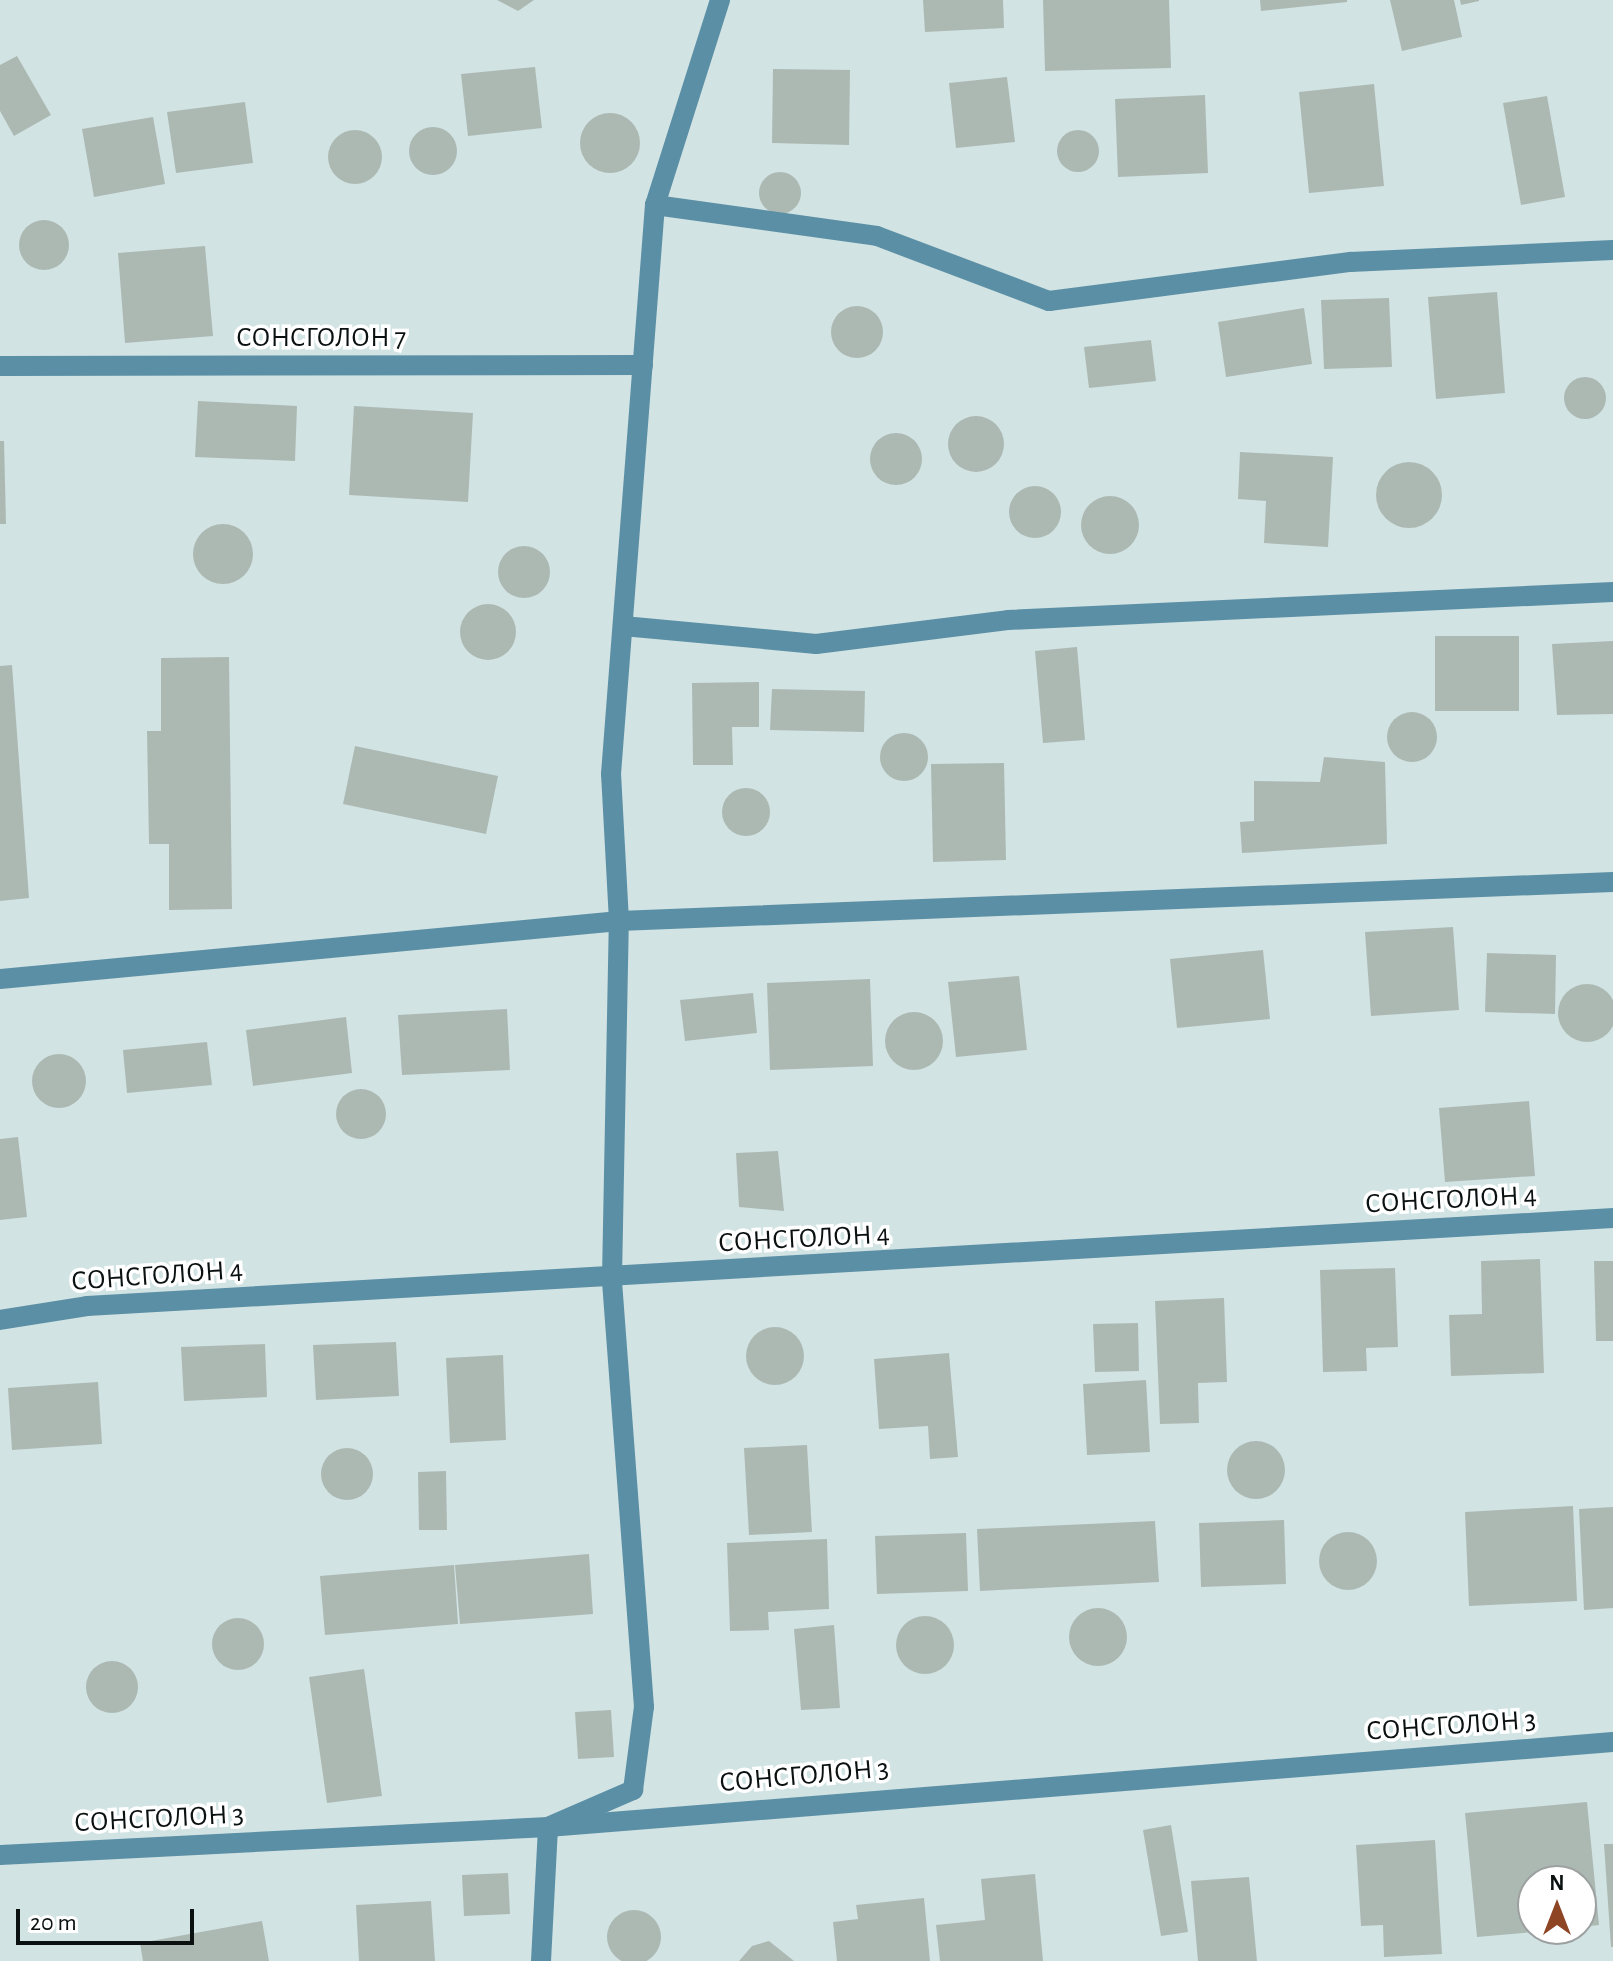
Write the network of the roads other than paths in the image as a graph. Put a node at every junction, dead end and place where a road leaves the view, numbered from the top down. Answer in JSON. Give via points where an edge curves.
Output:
{"nodes":[{"id":1,"x":720,"y":0,"type":"edge"},
{"id":2,"x":655,"y":205,"type":"junction"},
{"id":3,"x":1613,"y":250,"type":"edge"},
{"id":4,"x":643,"y":365,"type":"junction"},
{"id":5,"x":0,"y":366,"type":"edge"},
{"id":6,"x":1613,"y":592,"type":"edge"},
{"id":7,"x":623,"y":626,"type":"junction"},
{"id":8,"x":1613,"y":882,"type":"edge"},
{"id":9,"x":619,"y":921,"type":"junction"},
{"id":10,"x":0,"y":979,"type":"edge"},
{"id":11,"x":1613,"y":1218,"type":"edge"},
{"id":12,"x":612,"y":1278,"type":"junction"},
{"id":13,"x":0,"y":1320,"type":"edge"},
{"id":14,"x":1613,"y":1742,"type":"edge"},
{"id":15,"x":548,"y":1827,"type":"junction"},
{"id":16,"x":0,"y":1855,"type":"edge"},
{"id":17,"x":541,"y":1961,"type":"edge"}],
"edges":[{"from":1,"to":2,"type":"street"},
{"from":2,"to":3,"type":"street","via":[[877,236],[1049,301],[1350,262]]},
{"from":2,"to":4,"type":"street"},
{"from":4,"to":5,"type":"street","name":"СОНСГОЛОН 7"},
{"from":4,"to":7,"type":"street"},
{"from":6,"to":7,"type":"street","via":[[1008,620],[816,644]]},
{"from":7,"to":9,"type":"street","via":[[611,774]]},
{"from":8,"to":9,"type":"street"},
{"from":9,"to":10,"type":"street"},
{"from":9,"to":12,"type":"street"},
{"from":11,"to":12,"type":"street","name":"СОНСГОЛОН 4"},
{"from":12,"to":13,"type":"street","name":"СОНСГОЛОН 4","via":[[87,1306]]},
{"from":12,"to":15,"type":"street","via":[[644,1707],[633,1790]]},
{"from":14,"to":15,"type":"street","name":"СОНСГОЛОН 3"},
{"from":15,"to":16,"type":"street","name":"СОНСГОЛОН 3"},
{"from":15,"to":17,"type":"street"}]}
